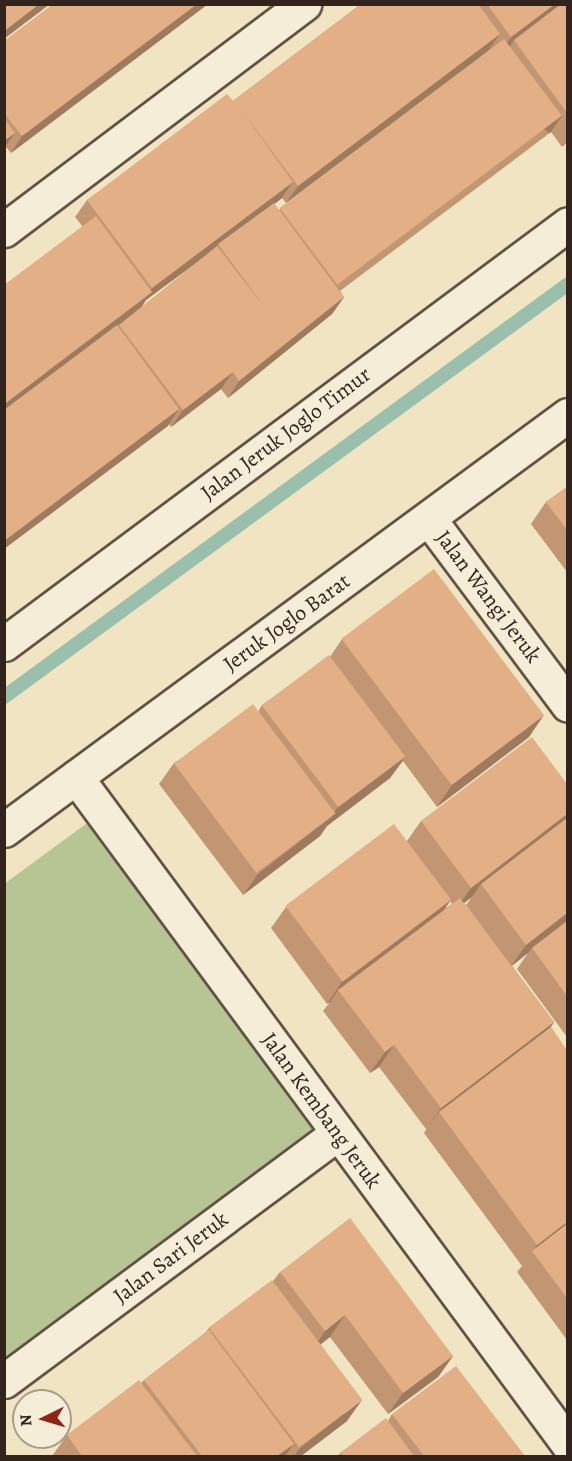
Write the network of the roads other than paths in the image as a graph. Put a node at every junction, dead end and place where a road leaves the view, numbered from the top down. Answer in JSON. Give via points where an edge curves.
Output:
{"nodes":[{"id":1,"x":304,"y":4,"type":"edge"},
{"id":2,"x":567,"y":224,"type":"edge"},
{"id":3,"x":4,"y":230,"type":"edge"},
{"id":4,"x":567,"y":415,"type":"edge"},
{"id":5,"x":429,"y":519,"type":"junction"},
{"id":6,"x":4,"y":644,"type":"edge"},
{"id":7,"x":567,"y":705,"type":"edge"},
{"id":8,"x":76,"y":777,"type":"junction"},
{"id":9,"x":4,"y":830,"type":"edge"},
{"id":10,"x":337,"y":1134,"type":"junction"},
{"id":11,"x":4,"y":1381,"type":"edge"},
{"id":12,"x":567,"y":1444,"type":"edge"}],
"edges":[{"from":1,"to":3,"type":"street"},
{"from":2,"to":6,"type":"street","name":"Jalan Jeruk Joglo Timur"},
{"from":4,"to":5,"type":"street","name":"Jeruk Joglo Barat"},
{"from":5,"to":7,"type":"street","name":"Jalan Wangi Jeruk"},
{"from":5,"to":8,"type":"street","name":"Jeruk Joglo Barat"},
{"from":8,"to":9,"type":"street","name":"Jeruk Joglo Barat"},
{"from":8,"to":10,"type":"street","name":"Jalan Kembang Jeruk"},
{"from":10,"to":11,"type":"street","name":"Jalan Sari Jeruk"},
{"from":10,"to":12,"type":"street","name":"Jalan Kembang Jeruk"}]}
